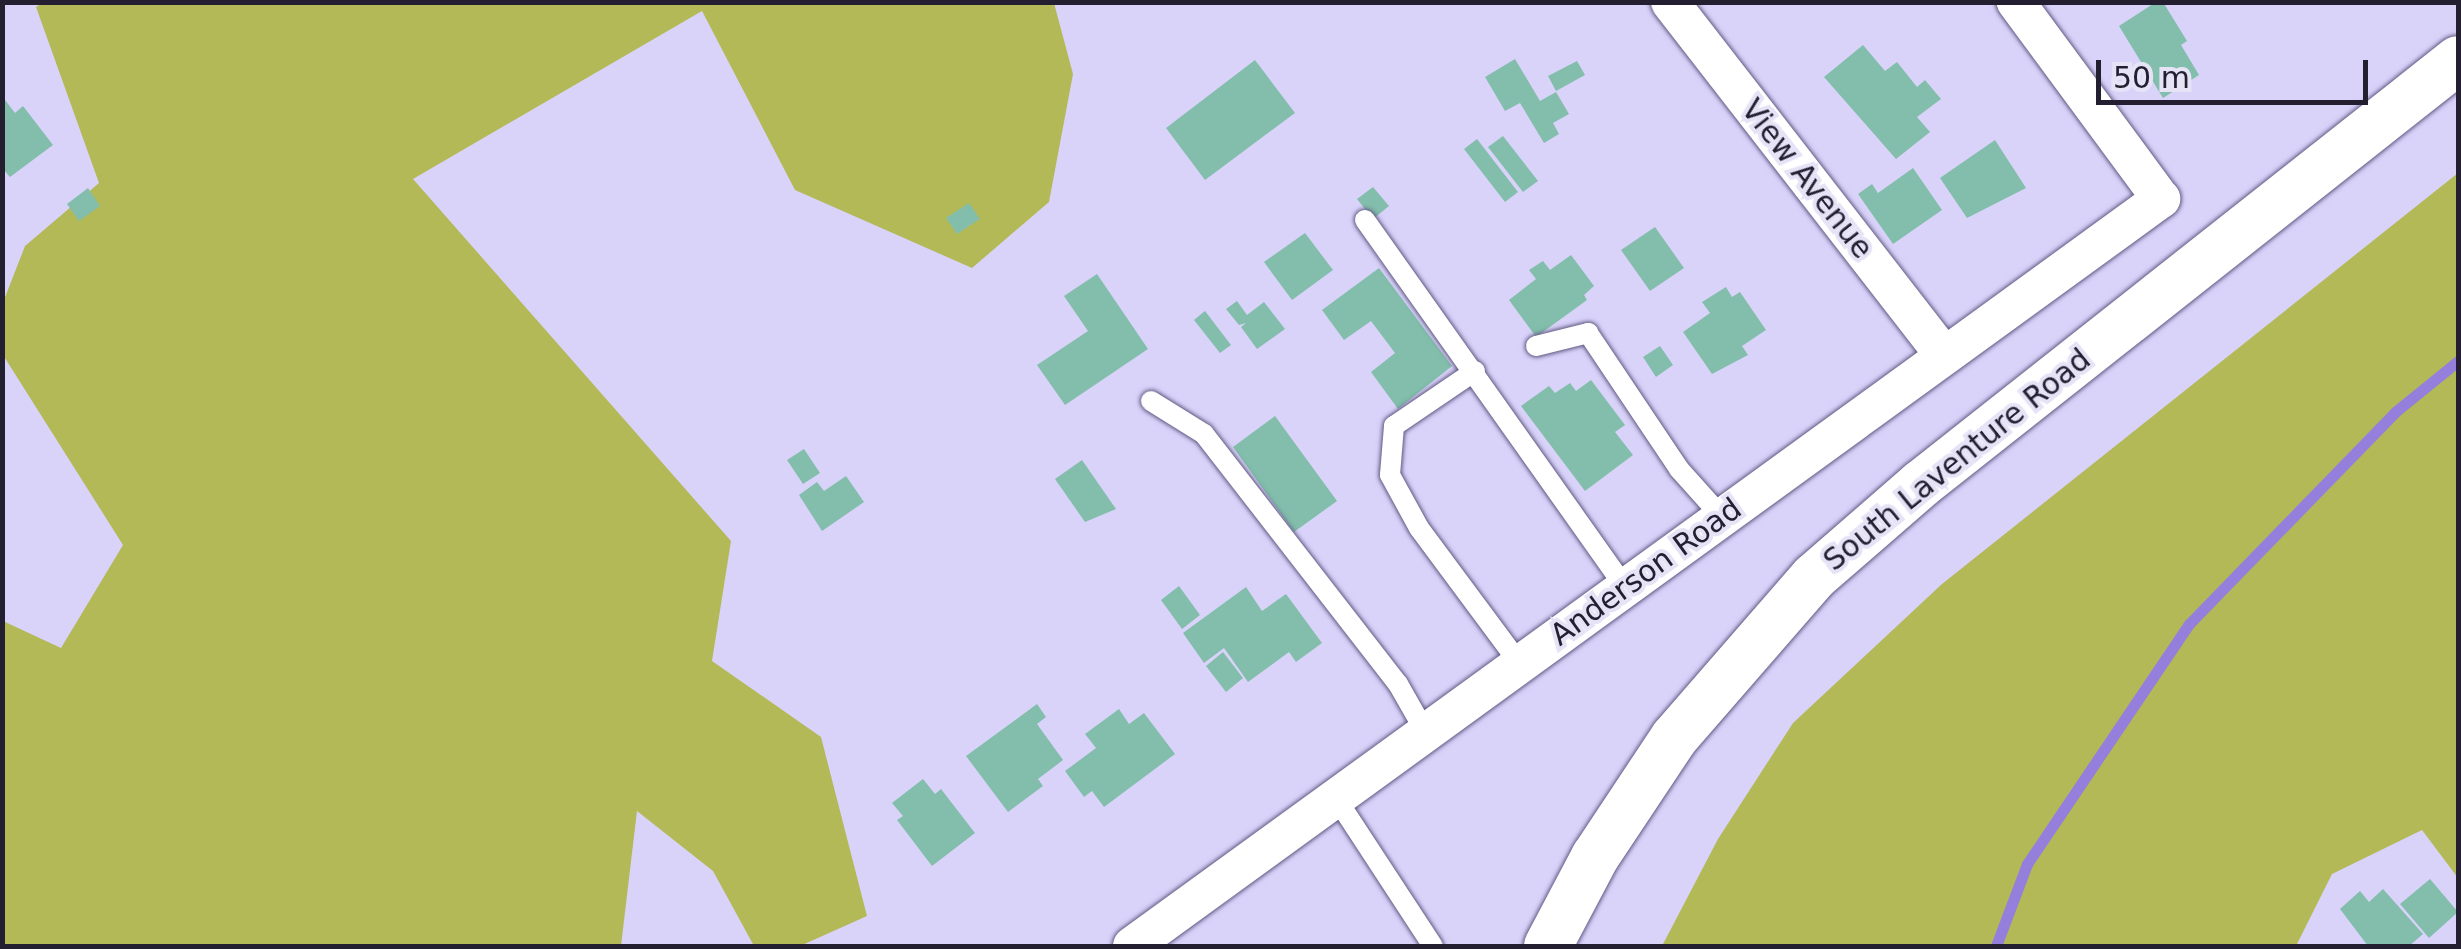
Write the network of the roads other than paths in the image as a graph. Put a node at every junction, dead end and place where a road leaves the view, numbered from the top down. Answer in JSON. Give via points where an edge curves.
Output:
{"nodes":[{"id":1,"x":1670,"y":2,"type":"edge"},
{"id":2,"x":2016,"y":2,"type":"edge"},
{"id":3,"x":2458,"y":60,"type":"edge"},
{"id":4,"x":1366,"y":220,"type":"dead end"},
{"id":5,"x":1536,"y":346,"type":"dead end"},
{"id":6,"x":1944,"y":355,"type":"junction"},
{"id":7,"x":1475,"y":371,"type":"junction"},
{"id":8,"x":1152,"y":401,"type":"dead end"},
{"id":9,"x":1722,"y":516,"type":"junction"},
{"id":10,"x":1625,"y":587,"type":"junction"},
{"id":11,"x":1520,"y":664,"type":"junction"},
{"id":12,"x":1426,"y":732,"type":"junction"},
{"id":13,"x":1336,"y":798,"type":"junction"},
{"id":14,"x":1132,"y":946,"type":"edge"},
{"id":15,"x":1433,"y":946,"type":"edge"},
{"id":16,"x":1548,"y":946,"type":"edge"}],
"edges":[{"from":1,"to":6,"type":"street","name":"View Avenue"},
{"from":2,"to":6,"type":"street","name":"Anderson Road","via":[[2161,199]]},
{"from":3,"to":16,"type":"street","name":"South Laventure Road","via":[[1936,472],[1814,578],[1674,738],[1596,857]]},
{"from":4,"to":7,"type":"lane"},
{"from":5,"to":9,"type":"lane","via":[[1588,332],[1679,469]]},
{"from":6,"to":9,"type":"street","name":"Anderson Road"},
{"from":7,"to":10,"type":"lane"},
{"from":7,"to":11,"type":"lane","via":[[1394,426],[1390,475],[1419,528]]},
{"from":8,"to":12,"type":"lane","via":[[1204,434],[1398,684]]},
{"from":9,"to":10,"type":"street","name":"Anderson Road"},
{"from":10,"to":11,"type":"street","name":"Anderson Road"},
{"from":11,"to":12,"type":"street","name":"Anderson Road"},
{"from":12,"to":13,"type":"street","name":"Anderson Road"},
{"from":13,"to":14,"type":"street","name":"Anderson Road"},
{"from":13,"to":15,"type":"lane"}]}
